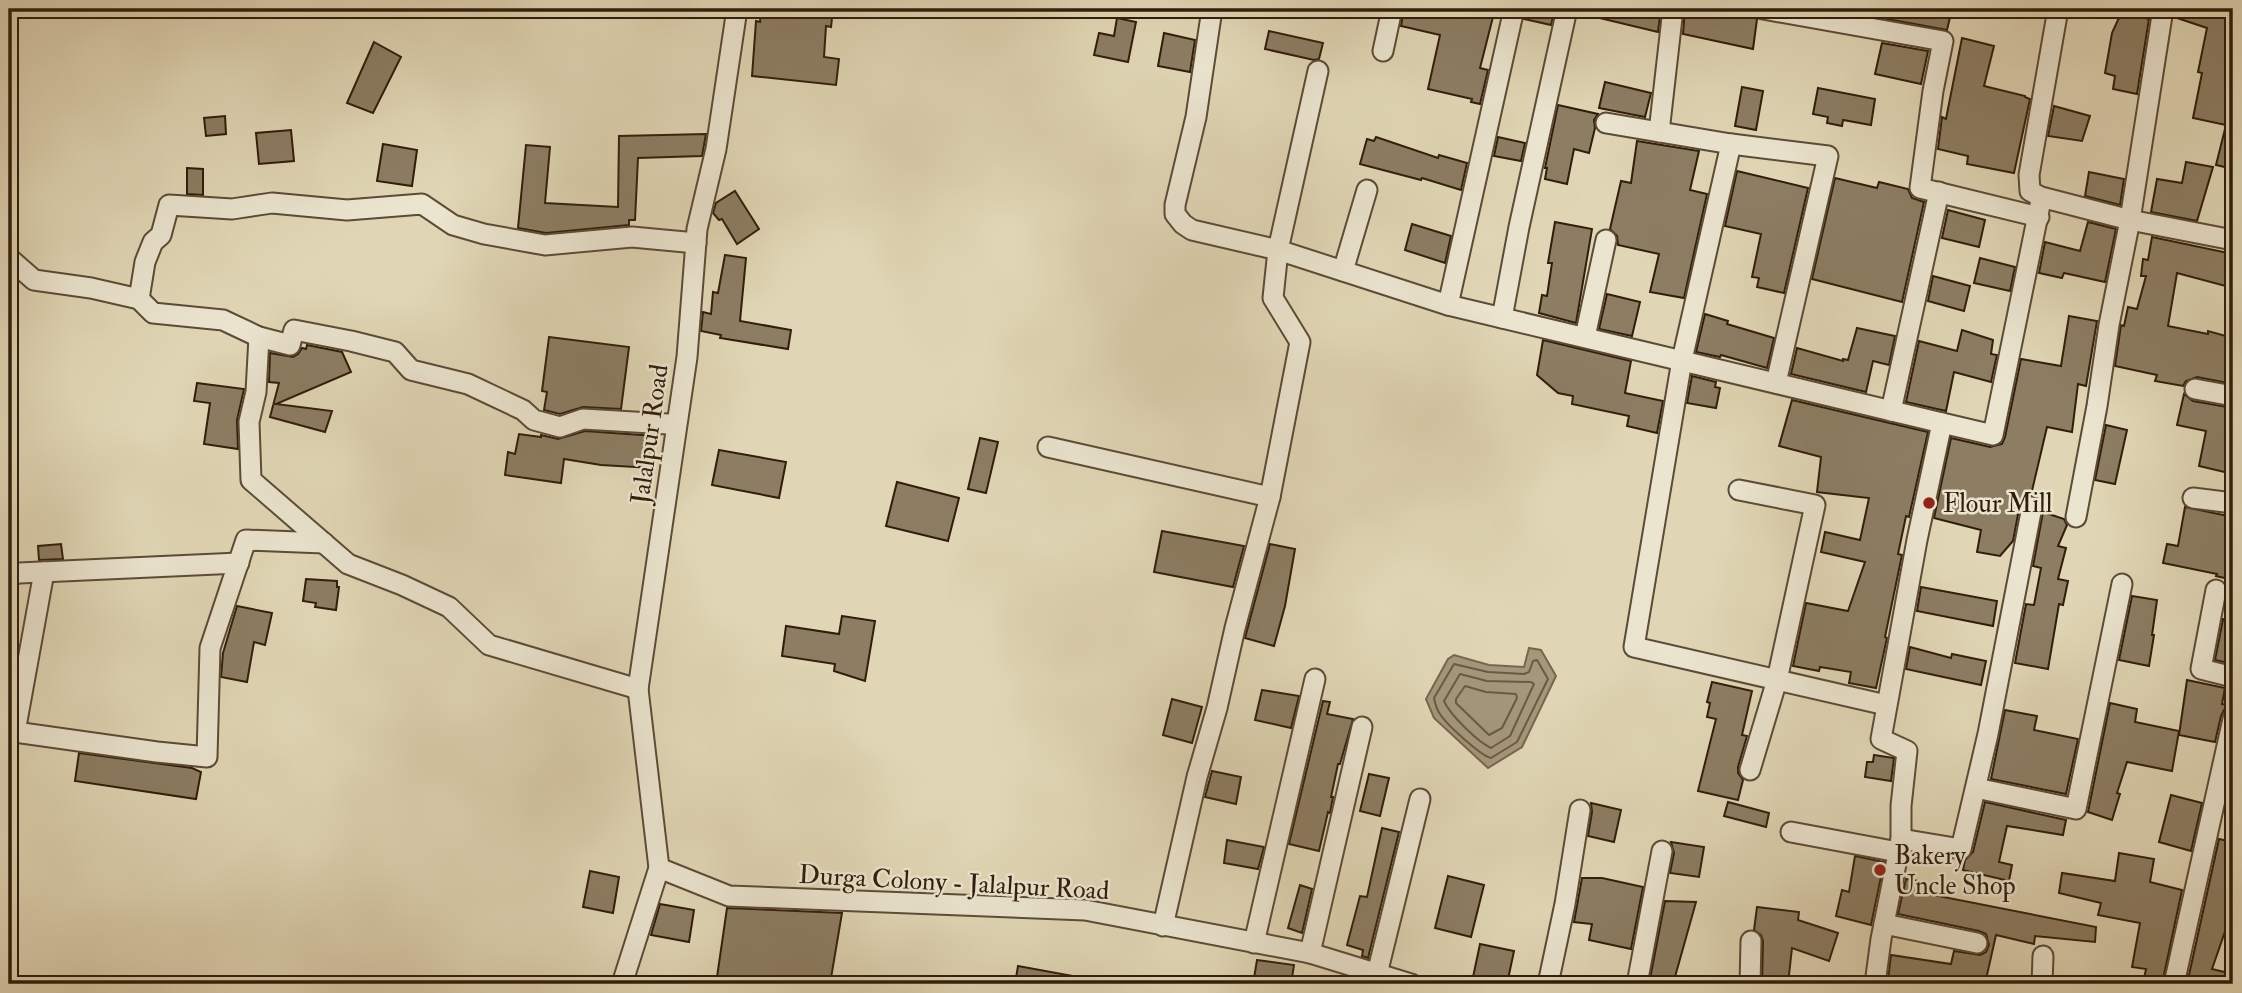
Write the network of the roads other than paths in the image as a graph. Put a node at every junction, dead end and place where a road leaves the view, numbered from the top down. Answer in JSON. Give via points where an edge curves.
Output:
{"nodes":[{"id":1,"x":737,"y":9,"type":"edge"},
{"id":2,"x":1212,"y":9,"type":"edge"},
{"id":3,"x":1392,"y":9,"type":"edge"},
{"id":4,"x":1514,"y":9,"type":"edge"},
{"id":5,"x":1567,"y":9,"type":"edge"},
{"id":6,"x":1673,"y":9,"type":"edge"},
{"id":7,"x":1763,"y":9,"type":"edge"},
{"id":8,"x":2058,"y":9,"type":"edge"},
{"id":9,"x":2163,"y":9,"type":"edge"},
{"id":10,"x":1812,"y":12,"type":"edge"},
{"id":11,"x":1382,"y":51,"type":"dead end"},
{"id":12,"x":1318,"y":71,"type":"dead end"},
{"id":13,"x":1606,"y":123,"type":"dead end"},
{"id":14,"x":1658,"y":132,"type":"junction"},
{"id":15,"x":1731,"y":144,"type":"junction"},
{"id":16,"x":1367,"y":190,"type":"dead end"},
{"id":17,"x":1939,"y":192,"type":"junction"},
{"id":18,"x":2040,"y":207,"type":"junction"},
{"id":19,"x":2130,"y":220,"type":"junction"},
{"id":20,"x":1606,"y":240,"type":"dead end"},
{"id":21,"x":2233,"y":240,"type":"edge"},
{"id":22,"x":696,"y":243,"type":"junction"},
{"id":23,"x":1279,"y":250,"type":"junction"},
{"id":24,"x":9,"y":258,"type":"edge"},
{"id":25,"x":1343,"y":271,"type":"junction"},
{"id":26,"x":139,"y":299,"type":"junction"},
{"id":27,"x":1448,"y":304,"type":"junction"},
{"id":28,"x":1502,"y":318,"type":"junction"},
{"id":29,"x":258,"y":337,"type":"junction"},
{"id":30,"x":1584,"y":337,"type":"junction"},
{"id":31,"x":1682,"y":360,"type":"junction"},
{"id":32,"x":1776,"y":383,"type":"junction"},
{"id":33,"x":2195,"y":389,"type":"dead end"},
{"id":34,"x":2233,"y":396,"type":"edge"},
{"id":35,"x":1891,"y":411,"type":"junction"},
{"id":36,"x":1942,"y":423,"type":"junction"},
{"id":37,"x":668,"y":424,"type":"dead end"},
{"id":38,"x":1048,"y":447,"type":"dead end"},
{"id":39,"x":1739,"y":490,"type":"dead end"},
{"id":40,"x":1270,"y":497,"type":"junction"},
{"id":41,"x":2193,"y":498,"type":"dead end"},
{"id":42,"x":2233,"y":503,"type":"edge"},
{"id":43,"x":2032,"y":507,"type":"dead end"},
{"id":44,"x":2076,"y":517,"type":"dead end"},
{"id":45,"x":324,"y":543,"type":"junction"},
{"id":46,"x":239,"y":563,"type":"junction"},
{"id":47,"x":44,"y":572,"type":"junction"},
{"id":48,"x":9,"y":576,"type":"edge"},
{"id":49,"x":2122,"y":584,"type":"dead end"},
{"id":50,"x":2216,"y":590,"type":"dead end"},
{"id":51,"x":2233,"y":677,"type":"edge"},
{"id":52,"x":1315,"y":680,"type":"dead end"},
{"id":53,"x":1777,"y":680,"type":"junction"},
{"id":54,"x":638,"y":689,"type":"junction"},
{"id":55,"x":1886,"y":705,"type":"junction"},
{"id":56,"x":2233,"y":719,"type":"edge"},
{"id":57,"x":1362,"y":727,"type":"dead end"},
{"id":58,"x":1750,"y":770,"type":"dead end"},
{"id":59,"x":1976,"y":788,"type":"junction"},
{"id":60,"x":1420,"y":799,"type":"dead end"},
{"id":61,"x":1580,"y":810,"type":"dead end"},
{"id":62,"x":1791,"y":832,"type":"dead end"},
{"id":63,"x":1899,"y":845,"type":"junction"},
{"id":64,"x":1662,"y":851,"type":"dead end"},
{"id":65,"x":659,"y":868,"type":"junction"},
{"id":66,"x":1884,"y":924,"type":"junction"},
{"id":67,"x":1163,"y":926,"type":"junction"},
{"id":68,"x":1751,"y":941,"type":"dead end"},
{"id":69,"x":1254,"y":943,"type":"junction"},
{"id":70,"x":1977,"y":943,"type":"dead end"},
{"id":71,"x":1310,"y":953,"type":"junction"},
{"id":72,"x":2043,"y":956,"type":"dead end"},
{"id":73,"x":1377,"y":974,"type":"junction"},
{"id":74,"x":622,"y":984,"type":"edge"},
{"id":75,"x":1411,"y":984,"type":"edge"},
{"id":76,"x":1548,"y":984,"type":"edge"},
{"id":77,"x":1637,"y":984,"type":"edge"},
{"id":78,"x":1749,"y":984,"type":"edge"},
{"id":79,"x":1875,"y":984,"type":"edge"},
{"id":80,"x":2042,"y":984,"type":"edge"},
{"id":81,"x":2174,"y":984,"type":"edge"}],
"edges":[{"from":1,"to":22,"type":"street","name":"Jalalpur Road"},
{"from":2,"to":23,"type":"street","via":[[1175,214],[1192,230]]},
{"from":3,"to":11,"type":"street"},
{"from":4,"to":27,"type":"street"},
{"from":5,"to":28,"type":"street"},
{"from":6,"to":14,"type":"street"},
{"from":7,"to":10,"type":"street"},
{"from":8,"to":18,"type":"street","via":[[2029,175],[2030,191]]},
{"from":9,"to":19,"type":"street"},
{"from":10,"to":17,"type":"street","via":[[1943,41],[1920,188]]},
{"from":12,"to":23,"type":"street"},
{"from":13,"to":14,"type":"street"},
{"from":14,"to":15,"type":"street"},
{"from":15,"to":31,"type":"street"},
{"from":15,"to":32,"type":"street","via":[[1828,156]]},
{"from":16,"to":25,"type":"street"},
{"from":17,"to":18,"type":"street"},
{"from":17,"to":35,"type":"street"},
{"from":18,"to":19,"type":"street"},
{"from":18,"to":36,"type":"street","via":[[1993,435]]},
{"from":19,"to":21,"type":"street"},
{"from":19,"to":44,"type":"street"},
{"from":20,"to":30,"type":"street"},
{"from":22,"to":26,"type":"street","via":[[632,237],[545,245],[453,225],[422,204],[347,210],[272,203],[232,209],[169,205],[161,235],[145,262]]},
{"from":22,"to":54,"type":"street","name":"Jalalpur Road","via":[[687,357]]},
{"from":23,"to":25,"type":"street"},
{"from":23,"to":40,"type":"street","via":[[1273,298],[1300,342]]},
{"from":24,"to":26,"type":"street","via":[[34,280]]},
{"from":25,"to":27,"type":"street"},
{"from":26,"to":29,"type":"street","via":[[153,313],[223,320]]},
{"from":27,"to":28,"type":"street"},
{"from":28,"to":30,"type":"street"},
{"from":29,"to":37,"type":"street","via":[[290,345],[294,330],[395,352],[411,370],[468,384],[523,410],[534,420],[560,427],[583,419]]},
{"from":29,"to":45,"type":"street","via":[[256,391],[249,422],[251,480]]},
{"from":30,"to":31,"type":"street"},
{"from":31,"to":32,"type":"street"},
{"from":31,"to":53,"type":"street","via":[[1634,647]]},
{"from":32,"to":35,"type":"street"},
{"from":33,"to":34,"type":"street"},
{"from":35,"to":36,"type":"street"},
{"from":36,"to":55,"type":"street"},
{"from":38,"to":40,"type":"street"},
{"from":39,"to":53,"type":"street","via":[[1815,505]]},
{"from":40,"to":67,"type":"street","via":[[1196,777]]},
{"from":41,"to":42,"type":"street"},
{"from":43,"to":59,"type":"street"},
{"from":45,"to":46,"type":"street","via":[[246,540]]},
{"from":45,"to":54,"type":"street","via":[[348,565],[449,607],[489,645]]},
{"from":46,"to":47,"type":"street"},
{"from":46,"to":47,"type":"street","via":[[210,648],[207,757],[15,732]]},
{"from":47,"to":48,"type":"street"},
{"from":49,"to":59,"type":"street","via":[[2076,809]]},
{"from":50,"to":51,"type":"street","via":[[2201,669]]},
{"from":52,"to":69,"type":"street"},
{"from":53,"to":55,"type":"street"},
{"from":53,"to":58,"type":"street"},
{"from":54,"to":65,"type":"street","name":"Jalalpur Road"},
{"from":55,"to":63,"type":"street","via":[[1881,739],[1907,751]]},
{"from":56,"to":81,"type":"street"},
{"from":57,"to":71,"type":"street"},
{"from":59,"to":63,"type":"street","via":[[1961,849]]},
{"from":60,"to":73,"type":"street"},
{"from":61,"to":76,"type":"street"},
{"from":62,"to":63,"type":"street"},
{"from":63,"to":66,"type":"street"},
{"from":64,"to":77,"type":"street"},
{"from":65,"to":67,"type":"street","name":"Durga Colony - Jalalpur Road","via":[[729,896],[1085,910]]},
{"from":65,"to":74,"type":"street"},
{"from":66,"to":70,"type":"street"},
{"from":66,"to":79,"type":"street"},
{"from":67,"to":69,"type":"street","name":"Durga Colony - Jalalpur Road"},
{"from":68,"to":78,"type":"street"},
{"from":69,"to":71,"type":"street","name":"Durga Colony - Jalalpur Road"},
{"from":71,"to":73,"type":"street","name":"Durga Colony - Jalalpur Road"},
{"from":72,"to":80,"type":"street"},
{"from":73,"to":75,"type":"street","name":"Durga Colony - Jalalpur Road"}]}
